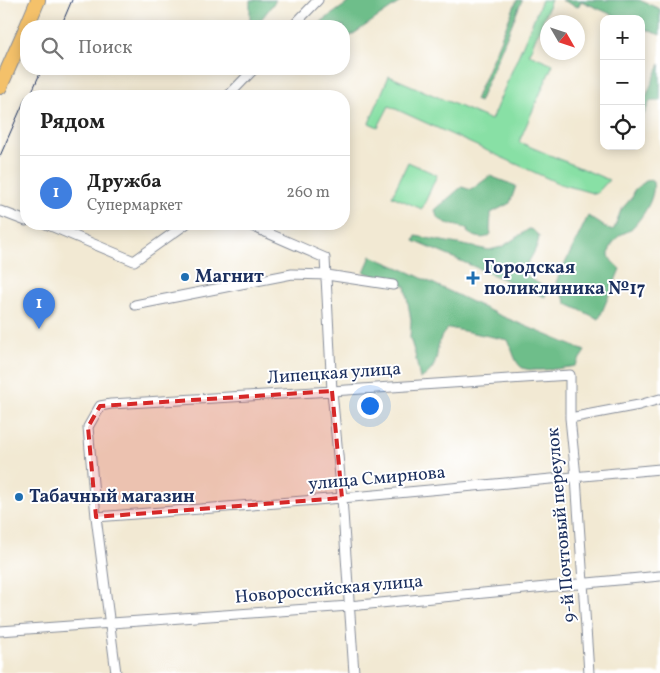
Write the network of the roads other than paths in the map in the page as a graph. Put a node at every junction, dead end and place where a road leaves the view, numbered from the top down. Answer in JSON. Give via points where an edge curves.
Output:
{"nodes":[{"id":1,"x":38,"y":0,"type":"edge"},
{"id":2,"x":318,"y":0,"type":"edge"},
{"id":3,"x":30,"y":20,"type":"edge"},
{"id":4,"x":299,"y":20,"type":"edge"},
{"id":5,"x":20,"y":43,"type":"edge"},
{"id":6,"x":248,"y":75,"type":"edge"},
{"id":7,"x":0,"y":87,"type":"edge"},
{"id":8,"x":234,"y":90,"type":"edge"},
{"id":9,"x":0,"y":212,"type":"edge"},
{"id":10,"x":20,"y":219,"type":"edge"},
{"id":11,"x":60,"y":230,"type":"edge"},
{"id":12,"x":178,"y":230,"type":"edge"},
{"id":13,"x":261,"y":230,"type":"edge"},
{"id":14,"x":327,"y":275,"type":"junction"},
{"id":15,"x":393,"y":285,"type":"dead end"},
{"id":16,"x":135,"y":305,"type":"dead end"},
{"id":17,"x":570,"y":375,"type":"joint"},
{"id":18,"x":332,"y":391,"type":"junction"},
{"id":19,"x":660,"y":398,"type":"edge"},
{"id":20,"x":570,"y":418,"type":"junction"},
{"id":21,"x":660,"y":469,"type":"edge"},
{"id":22,"x":576,"y":477,"type":"junction"},
{"id":23,"x":342,"y":498,"type":"junction"},
{"id":24,"x":96,"y":518,"type":"junction"},
{"id":25,"x":660,"y":576,"type":"edge"},
{"id":26,"x":584,"y":583,"type":"junction"},
{"id":27,"x":349,"y":606,"type":"junction"},
{"id":28,"x":111,"y":623,"type":"junction"},
{"id":29,"x":0,"y":631,"type":"edge"},
{"id":30,"x":116,"y":673,"type":"edge"},
{"id":31,"x":354,"y":673,"type":"edge"},
{"id":32,"x":589,"y":673,"type":"edge"}],
"edges":[{"from":1,"to":3,"type":"main road"},
{"from":2,"to":4,"type":"street"},
{"from":5,"to":7,"type":"main road"},
{"from":6,"to":8,"type":"street"},
{"from":9,"to":10,"type":"street"},
{"from":11,"to":12,"type":"street","via":[[134,261]]},
{"from":13,"to":14,"type":"street","via":[[325,258]]},
{"from":14,"to":15,"type":"street"},
{"from":14,"to":16,"type":"street","via":[[292,274]]},
{"from":14,"to":18,"type":"street"},
{"from":17,"to":18,"type":"street","name":"Липецкая улица"},
{"from":17,"to":20,"type":"street","name":"9-й Почтовый переулок"},
{"from":18,"to":23,"type":"street"},
{"from":18,"to":24,"type":"street","name":"Липецкая улица","via":[[100,406],[88,428]]},
{"from":19,"to":20,"type":"street"},
{"from":20,"to":22,"type":"street","name":"9-й Почтовый переулок"},
{"from":21,"to":22,"type":"street","name":"улица Смирнова"},
{"from":22,"to":23,"type":"street","name":"улица Смирнова"},
{"from":22,"to":26,"type":"street","name":"9-й Почтовый переулок"},
{"from":23,"to":24,"type":"street","name":"улица Смирнова"},
{"from":23,"to":27,"type":"street"},
{"from":24,"to":28,"type":"street"},
{"from":25,"to":26,"type":"street","name":"Новороссийская улица"},
{"from":26,"to":27,"type":"street","name":"Новороссийская улица"},
{"from":26,"to":32,"type":"street","name":"9-й Почтовый переулок"},
{"from":27,"to":28,"type":"street","name":"Новороссийская улица"},
{"from":27,"to":31,"type":"street"},
{"from":28,"to":29,"type":"street","name":"Новороссийская улица"},
{"from":28,"to":30,"type":"street"}]}
